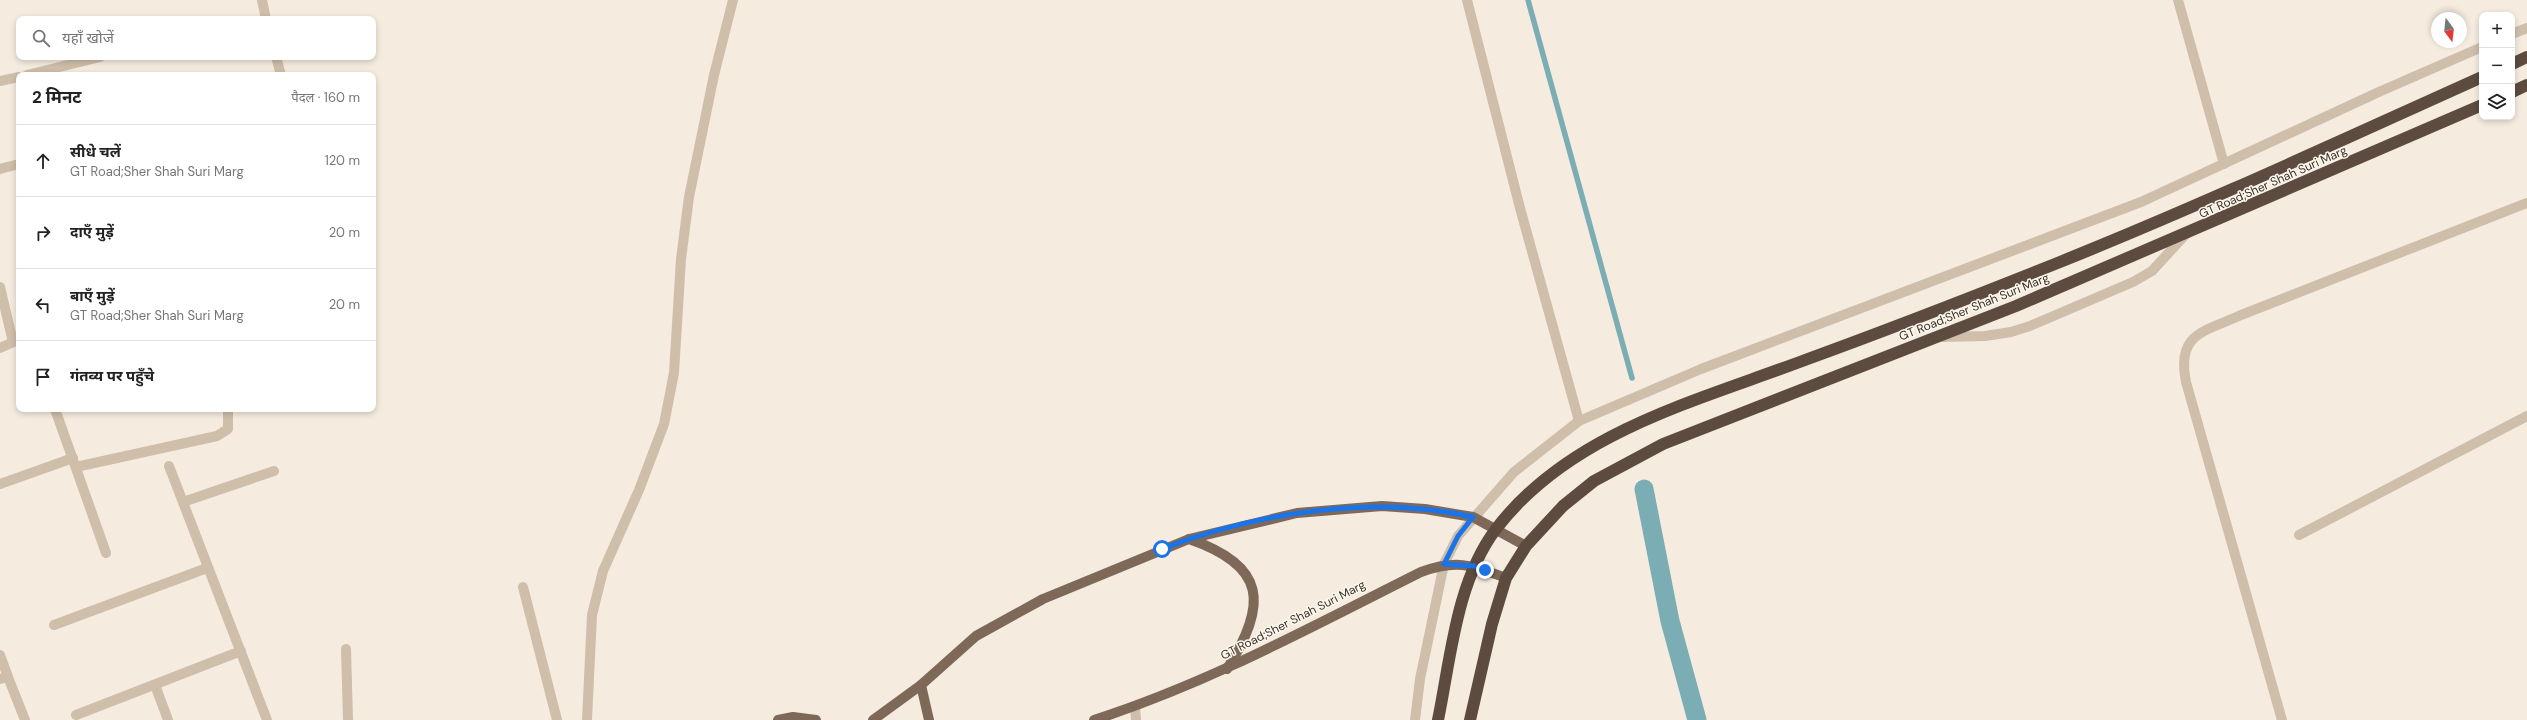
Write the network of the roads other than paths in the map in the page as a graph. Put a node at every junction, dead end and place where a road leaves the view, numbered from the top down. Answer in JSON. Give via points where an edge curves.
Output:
{"nodes":[{"id":1,"x":262,"y":0,"type":"edge"},
{"id":2,"x":733,"y":0,"type":"edge"},
{"id":3,"x":1467,"y":0,"type":"edge"},
{"id":4,"x":2178,"y":0,"type":"edge"},
{"id":5,"x":263,"y":16,"type":"edge"},
{"id":6,"x":2527,"y":28,"type":"edge"},
{"id":7,"x":2515,"y":33,"type":"edge"},
{"id":8,"x":2480,"y":48,"type":"edge"},
{"id":9,"x":2527,"y":57,"type":"edge"},
{"id":10,"x":88,"y":60,"type":"edge"},
{"id":11,"x":277,"y":60,"type":"edge"},
{"id":12,"x":2515,"y":63,"type":"edge"},
{"id":13,"x":39,"y":72,"type":"edge"},
{"id":14,"x":280,"y":72,"type":"edge"},
{"id":15,"x":16,"y":78,"type":"edge"},
{"id":16,"x":2479,"y":78,"type":"edge"},
{"id":17,"x":0,"y":82,"type":"edge"},
{"id":18,"x":2527,"y":85,"type":"edge"},
{"id":19,"x":2515,"y":91,"type":"edge"},
{"id":20,"x":2479,"y":106,"type":"edge"},
{"id":21,"x":2224,"y":164,"type":"junction"},
{"id":22,"x":16,"y":165,"type":"edge"},
{"id":23,"x":0,"y":169,"type":"edge"},
{"id":24,"x":2527,"y":203,"type":"edge"},
{"id":25,"x":2185,"y":235,"type":"junction"},
{"id":26,"x":0,"y":288,"type":"edge"},
{"id":27,"x":1937,"y":337,"type":"junction"},
{"id":28,"x":16,"y":341,"type":"edge"},
{"id":29,"x":0,"y":348,"type":"edge"},
{"id":30,"x":56,"y":412,"type":"edge"},
{"id":31,"x":229,"y":412,"type":"edge"},
{"id":32,"x":2527,"y":416,"type":"edge"},
{"id":33,"x":1579,"y":420,"type":"junction"},
{"id":34,"x":74,"y":462,"type":"junction"},
{"id":35,"x":169,"y":466,"type":"dead end"},
{"id":36,"x":274,"y":471,"type":"dead end"},
{"id":37,"x":0,"y":484,"type":"edge"},
{"id":38,"x":183,"y":502,"type":"junction"},
{"id":39,"x":1473,"y":517,"type":"junction"},
{"id":40,"x":1496,"y":530,"type":"junction"},
{"id":41,"x":2299,"y":535,"type":"dead end"},
{"id":42,"x":1189,"y":539,"type":"junction"},
{"id":43,"x":1526,"y":546,"type":"junction"},
{"id":44,"x":106,"y":552,"type":"dead end"},
{"id":45,"x":1444,"y":564,"type":"junction"},
{"id":46,"x":1474,"y":566,"type":"junction"},
{"id":47,"x":207,"y":568,"type":"junction"},
{"id":48,"x":1506,"y":578,"type":"junction"},
{"id":49,"x":524,"y":587,"type":"dead end"},
{"id":50,"x":54,"y":626,"type":"dead end"},
{"id":51,"x":346,"y":649,"type":"dead end"},
{"id":52,"x":241,"y":651,"type":"junction"},
{"id":53,"x":0,"y":655,"type":"edge"},
{"id":54,"x":1227,"y":670,"type":"junction"},
{"id":55,"x":4,"y":678,"type":"edge"},
{"id":56,"x":155,"y":685,"type":"junction"},
{"id":57,"x":922,"y":685,"type":"junction"},
{"id":58,"x":1135,"y":707,"type":"junction"},
{"id":59,"x":76,"y":715,"type":"dead end"},
{"id":60,"x":25,"y":720,"type":"edge"},
{"id":61,"x":168,"y":720,"type":"edge"},
{"id":62,"x":267,"y":720,"type":"edge"},
{"id":63,"x":348,"y":720,"type":"edge"},
{"id":64,"x":557,"y":720,"type":"edge"},
{"id":65,"x":587,"y":720,"type":"edge"},
{"id":66,"x":778,"y":720,"type":"edge"},
{"id":67,"x":816,"y":720,"type":"edge"},
{"id":68,"x":873,"y":720,"type":"edge"},
{"id":69,"x":929,"y":720,"type":"edge"},
{"id":70,"x":1094,"y":720,"type":"edge"},
{"id":71,"x":1136,"y":720,"type":"edge"},
{"id":72,"x":1415,"y":720,"type":"edge"},
{"id":73,"x":1438,"y":720,"type":"edge"},
{"id":74,"x":1470,"y":720,"type":"edge"},
{"id":75,"x":2282,"y":720,"type":"edge"}],
"edges":[{"from":1,"to":5,"type":"street"},
{"from":2,"to":65,"type":"street","via":[[714,75],[689,196],[681,259],[674,373],[664,424],[604,571],[592,615]]},
{"from":3,"to":33,"type":"street","via":[[1520,208]]},
{"from":4,"to":21,"type":"street"},
{"from":6,"to":7,"type":"street"},
{"from":8,"to":21,"type":"street"},
{"from":9,"to":12,"type":"highway"},
{"from":10,"to":13,"type":"street"},
{"from":11,"to":14,"type":"street"},
{"from":15,"to":17,"type":"street"},
{"from":16,"to":40,"type":"highway","name":"GT Road;Sher Shah Suri Marg","via":[[2155,223],[2074,256],[1879,333],[1654,414],[1604,440],[1548,477]]},
{"from":18,"to":19,"type":"highway"},
{"from":20,"to":25,"type":"highway","name":"GT Road;Sher Shah Suri Marg"},
{"from":21,"to":33,"type":"street","via":[[2141,202],[1701,369]]},
{"from":22,"to":23,"type":"street"},
{"from":24,"to":75,"type":"street","via":[[2241,315],[2200,334],[2186,346],[2182,362],[2186,382]]},
{"from":25,"to":27,"type":"highway","name":"GT Road;Sher Shah Suri Marg"},
{"from":25,"to":27,"type":"street","via":[[2152,272],[2030,326],[1985,336]]},
{"from":26,"to":28,"type":"street"},
{"from":27,"to":43,"type":"highway","name":"GT Road;Sher Shah Suri Marg","via":[[1719,421],[1622,464],[1594,480],[1563,506]]},
{"from":28,"to":29,"type":"street"},
{"from":30,"to":34,"type":"street"},
{"from":31,"to":34,"type":"street","via":[[228,428],[217,436]]},
{"from":32,"to":41,"type":"street"},
{"from":33,"to":39,"type":"street","via":[[1514,472]]},
{"from":34,"to":37,"type":"street"},
{"from":34,"to":44,"type":"street"},
{"from":35,"to":38,"type":"street"},
{"from":36,"to":38,"type":"street"},
{"from":38,"to":47,"type":"street"},
{"from":39,"to":40,"type":"main road"},
{"from":39,"to":42,"type":"main road","via":[[1425,508],[1367,508],[1297,513]]},
{"from":39,"to":45,"type":"street","via":[[1458,536]]},
{"from":40,"to":43,"type":"main road"},
{"from":40,"to":46,"type":"highway","name":"GT Road;Sher Shah Suri Marg"},
{"from":42,"to":54,"type":"main road","via":[[1211,546],[1228,556],[1242,568],[1251,583],[1255,602],[1252,621]]},
{"from":42,"to":57,"type":"main road","via":[[1106,571],[1023,610],[976,636]]},
{"from":43,"to":48,"type":"highway","name":"GT Road;Sher Shah Suri Marg"},
{"from":45,"to":46,"type":"main road","name":"GT Road;Sher Shah Suri Marg"},
{"from":45,"to":54,"type":"main road","name":"GT Road;Sher Shah Suri Marg","via":[[1414,576]]},
{"from":45,"to":72,"type":"street","via":[[1420,679]]},
{"from":46,"to":48,"type":"main road","name":"GT Road;Sher Shah Suri Marg"},
{"from":46,"to":73,"type":"highway","name":"GT Road;Sher Shah Suri Marg","via":[[1461,604]]},
{"from":47,"to":50,"type":"street"},
{"from":47,"to":52,"type":"street"},
{"from":48,"to":74,"type":"highway","name":"GT Road;Sher Shah Suri Marg","via":[[1492,624]]},
{"from":49,"to":64,"type":"street"},
{"from":51,"to":63,"type":"street"},
{"from":52,"to":56,"type":"street"},
{"from":52,"to":62,"type":"street"},
{"from":53,"to":55,"type":"street"},
{"from":54,"to":58,"type":"main road","name":"GT Road;Sher Shah Suri Marg"},
{"from":55,"to":60,"type":"street"},
{"from":56,"to":59,"type":"street"},
{"from":56,"to":61,"type":"street"},
{"from":57,"to":68,"type":"main road"},
{"from":57,"to":69,"type":"main road"},
{"from":58,"to":70,"type":"main road","name":"GT Road;Sher Shah Suri Marg"},
{"from":58,"to":71,"type":"street"},
{"from":66,"to":67,"type":"main road"}]}
